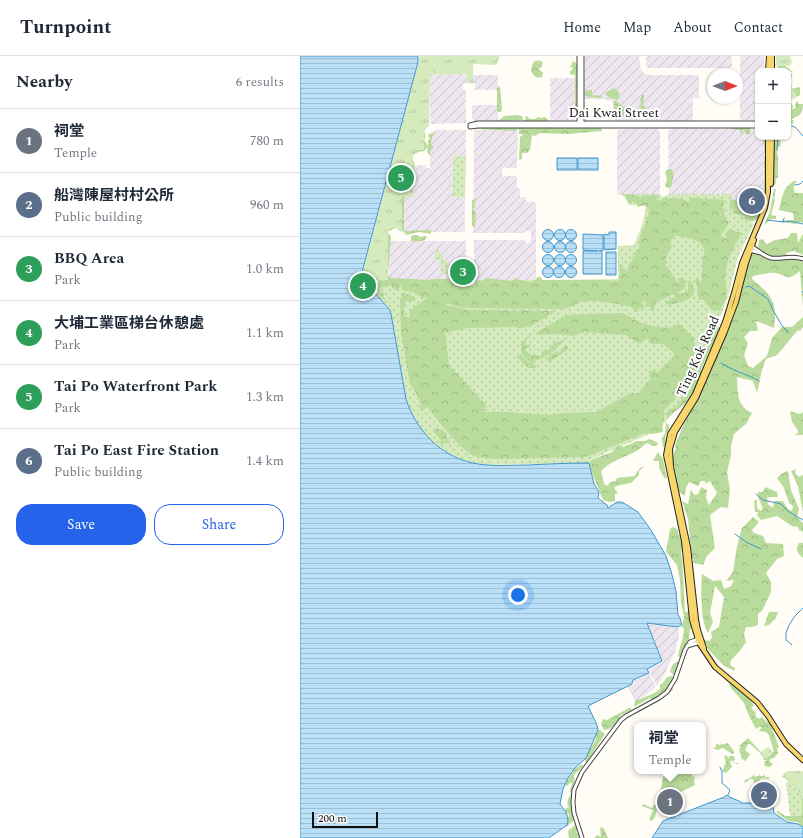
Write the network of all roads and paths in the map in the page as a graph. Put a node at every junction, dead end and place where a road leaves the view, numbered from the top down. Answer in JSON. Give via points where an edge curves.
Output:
{"nodes":[{"id":1,"x":580,"y":56,"type":"edge"},
{"id":2,"x":770,"y":56,"type":"edge"},
{"id":3,"x":768,"y":68,"type":"edge"},
{"id":4,"x":772,"y":68,"type":"edge"},
{"id":5,"x":580,"y":125,"type":"junction"},
{"id":6,"x":755,"y":125,"type":"edge"},
{"id":7,"x":470,"y":126,"type":"dead end"},
{"id":8,"x":768,"y":140,"type":"edge"},
{"id":9,"x":772,"y":140,"type":"edge"},
{"id":10,"x":750,"y":248,"type":"junction"},
{"id":11,"x":803,"y":259,"type":"edge"},
{"id":12,"x":699,"y":641,"type":"junction"},
{"id":13,"x":803,"y":760,"type":"edge"},
{"id":14,"x":582,"y":838,"type":"edge"}],
"edges":[{"from":1,"to":5,"type":"street"},
{"from":2,"to":3,"type":"main road"},
{"from":2,"to":4,"type":"main road"},
{"from":5,"to":6,"type":"street","name":"Dai Kwai Street"},
{"from":5,"to":7,"type":"street","name":"Dai Kwai Street","via":[[478,123]]},
{"from":8,"to":10,"type":"main road","name":"Ting Kok Road","via":[[767,200]]},
{"from":9,"to":10,"type":"main road","name":"Ting Kok Road","via":[[770,197],[766,213]]},
{"from":10,"to":11,"type":"street","via":[[772,258]]},
{"from":10,"to":12,"type":"main road","name":"Ting Kok Road","via":[[725,322],[695,394],[670,434],[667,450],[667,463],[685,545],[692,620]]},
{"from":12,"to":13,"type":"main road","name":"Ting Kok Road","via":[[718,671],[757,702],[786,744]]},
{"from":12,"to":14,"type":"street","via":[[690,642],[687,646],[675,679],[667,692],[621,720],[577,781],[573,802]]}]}
